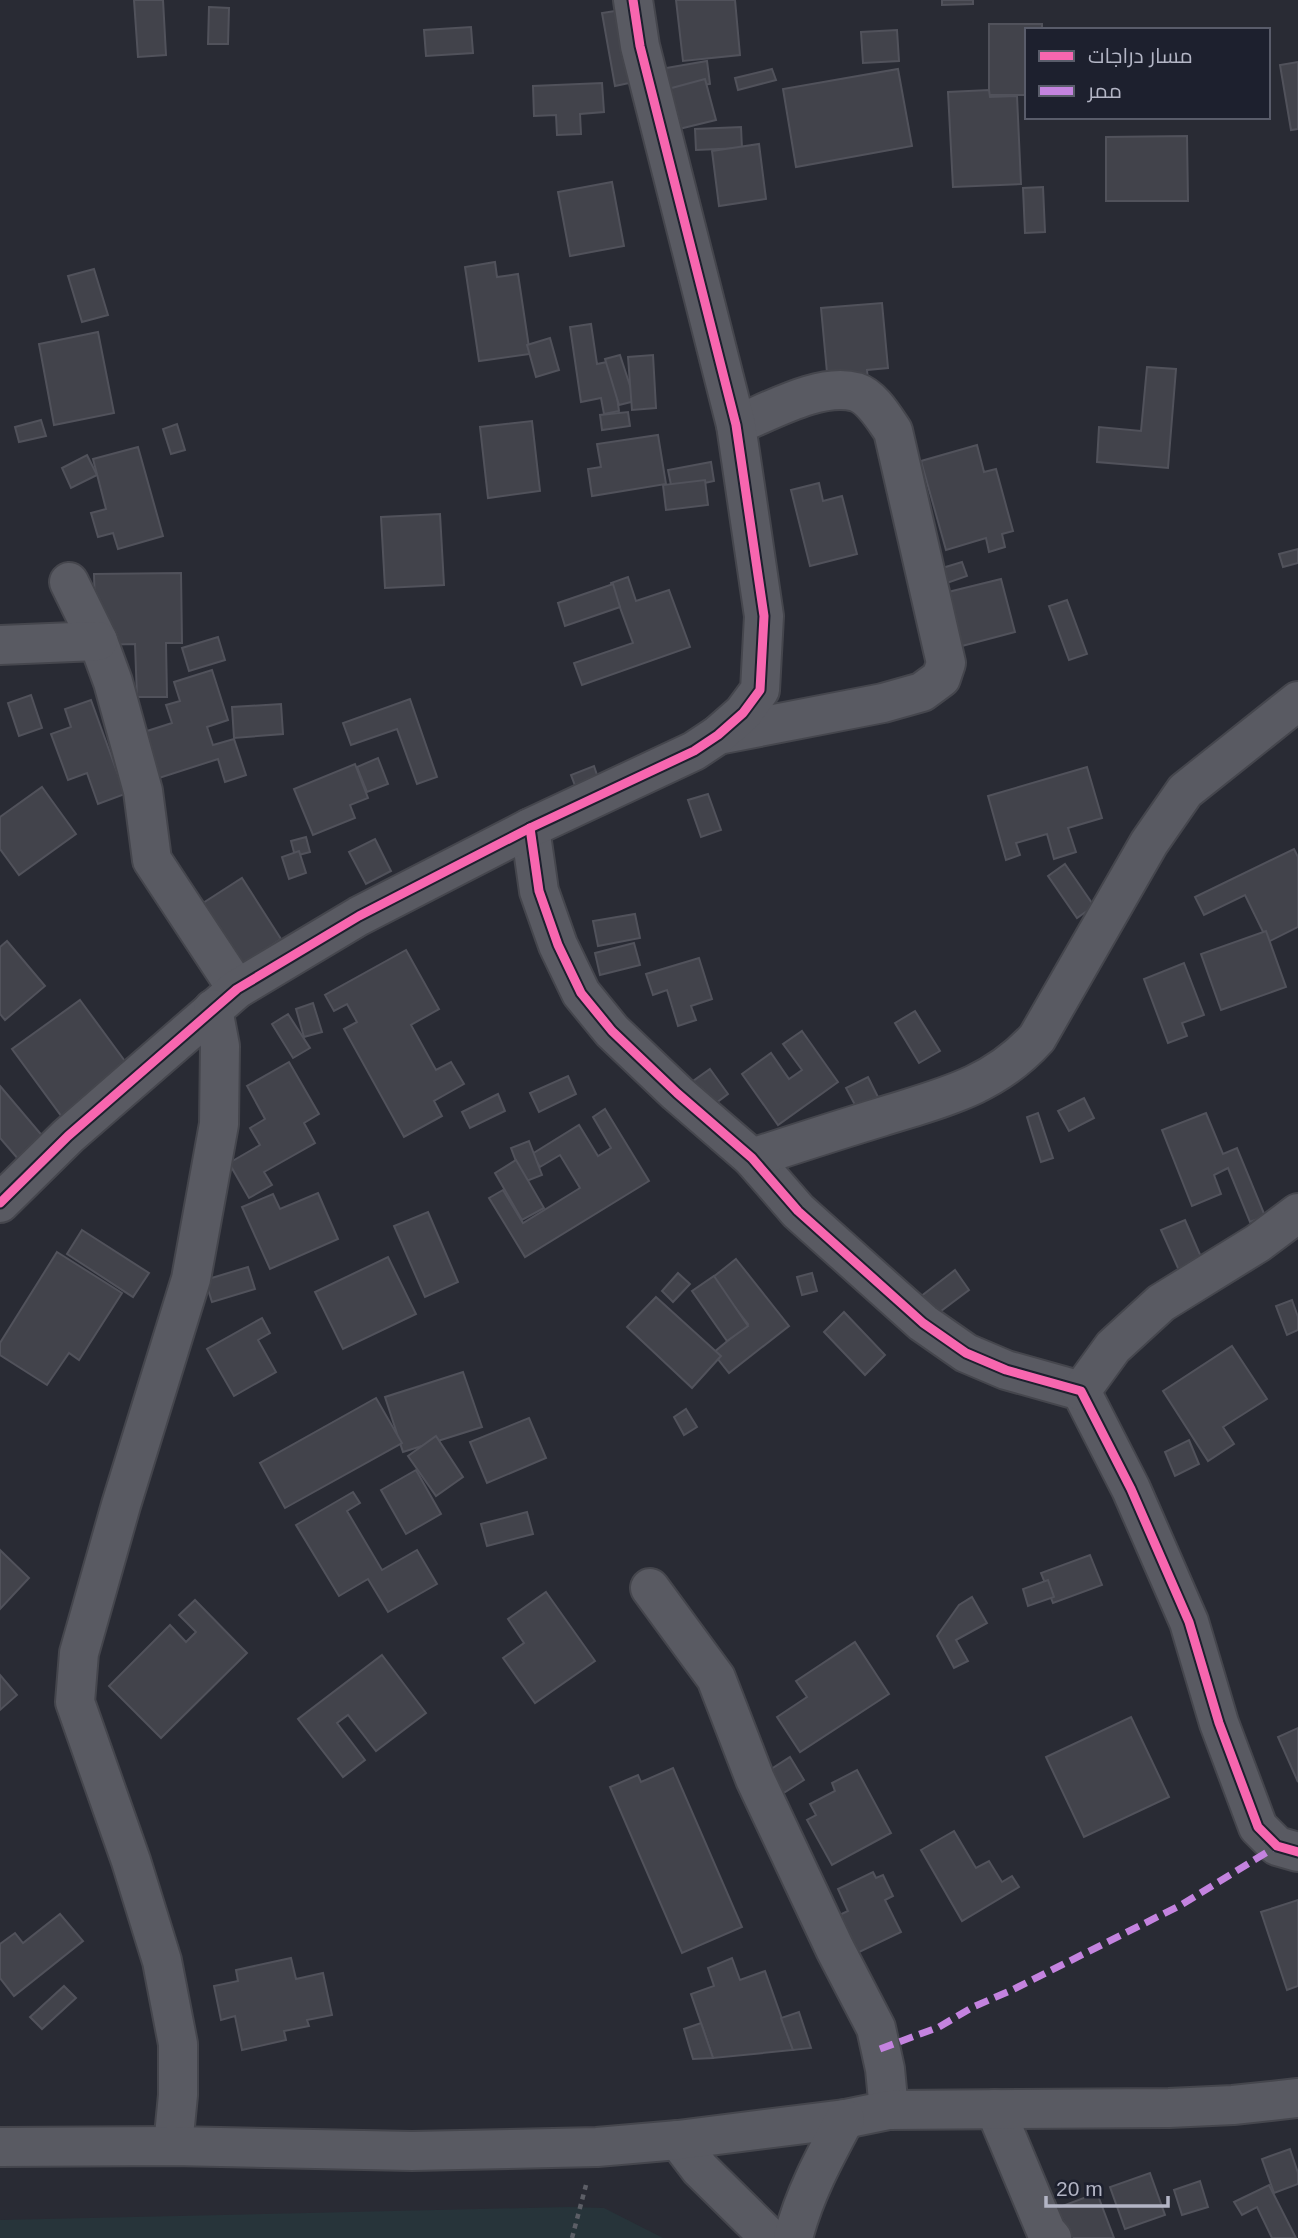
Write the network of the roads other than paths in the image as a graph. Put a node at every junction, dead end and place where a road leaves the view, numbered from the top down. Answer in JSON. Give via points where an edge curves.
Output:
{"nodes":[{"id":1,"x":633,"y":0,"type":"edge"},
{"id":2,"x":736,"y":425,"type":"junction"},
{"id":3,"x":69,"y":582,"type":"dead end"},
{"id":4,"x":98,"y":641,"type":"junction"},
{"id":5,"x":0,"y":645,"type":"edge"},
{"id":6,"x":1298,"y":701,"type":"edge"},
{"id":7,"x":718,"y":734,"type":"junction"},
{"id":8,"x":530,"y":828,"type":"junction"},
{"id":9,"x":225,"y":999,"type":"junction"},
{"id":10,"x":752,"y":1157,"type":"junction"},
{"id":11,"x":0,"y":1203,"type":"edge"},
{"id":12,"x":1298,"y":1213,"type":"edge"},
{"id":13,"x":1081,"y":1391,"type":"junction"},
{"id":14,"x":650,"y":1588,"type":"dead end"},
{"id":15,"x":1298,"y":1852,"type":"edge"},
{"id":16,"x":1297,"y":2100,"type":"edge"},
{"id":17,"x":995,"y":2109,"type":"junction"},
{"id":18,"x":889,"y":2110,"type":"junction"},
{"id":19,"x":845,"y":2119,"type":"junction"},
{"id":20,"x":678,"y":2140,"type":"junction"},
{"id":21,"x":173,"y":2146,"type":"junction"},
{"id":22,"x":0,"y":2147,"type":"edge"},
{"id":23,"x":1045,"y":2236,"type":"edge"},
{"id":24,"x":770,"y":2238,"type":"edge"},
{"id":25,"x":793,"y":2238,"type":"edge"}],
"edges":[{"from":1,"to":2,"type":"street","via":[[646,70]]},
{"from":2,"to":7,"type":"street","via":[[764,616],[760,690],[744,713]]},
{"from":2,"to":7,"type":"street","via":[[818,391],[857,392],[878,409],[893,431],[946,663],[941,678],[922,692]]},
{"from":3,"to":4,"type":"street"},
{"from":4,"to":5,"type":"street"},
{"from":4,"to":9,"type":"street","via":[[143,791],[152,860]]},
{"from":6,"to":10,"type":"street","via":[[1185,791],[1149,843],[1037,1038],[1021,1056],[964,1090]]},
{"from":7,"to":8,"type":"street","via":[[694,751]]},
{"from":8,"to":9,"type":"street","via":[[359,916]]},
{"from":8,"to":10,"type":"street","via":[[539,891],[581,993],[612,1031]]},
{"from":9,"to":11,"type":"street","via":[[68,1136]]},
{"from":9,"to":21,"type":"street","via":[[219,1124],[191,1279],[79,1653],[75,1702],[131,1861],[173,2009],[178,2095]]},
{"from":10,"to":13,"type":"street","via":[[799,1211],[923,1323],[966,1353],[1006,1370]]},
{"from":12,"to":13,"type":"street","via":[[1258,1244],[1161,1303],[1113,1347]]},
{"from":13,"to":15,"type":"street","via":[[1131,1489],[1189,1622],[1219,1723],[1258,1827],[1277,1846]]},
{"from":14,"to":18,"type":"street","via":[[716,1678],[755,1779],[876,2028]]},
{"from":16,"to":17,"type":"street","via":[[1169,2108]]},
{"from":17,"to":18,"type":"street"},
{"from":17,"to":23,"type":"street"},
{"from":18,"to":19,"type":"street"},
{"from":19,"to":20,"type":"street"},
{"from":19,"to":25,"type":"street","via":[[813,2179]]},
{"from":20,"to":21,"type":"street","via":[[597,2147],[412,2151]]},
{"from":20,"to":24,"type":"street","via":[[700,2169]]},
{"from":21,"to":22,"type":"street"}]}
